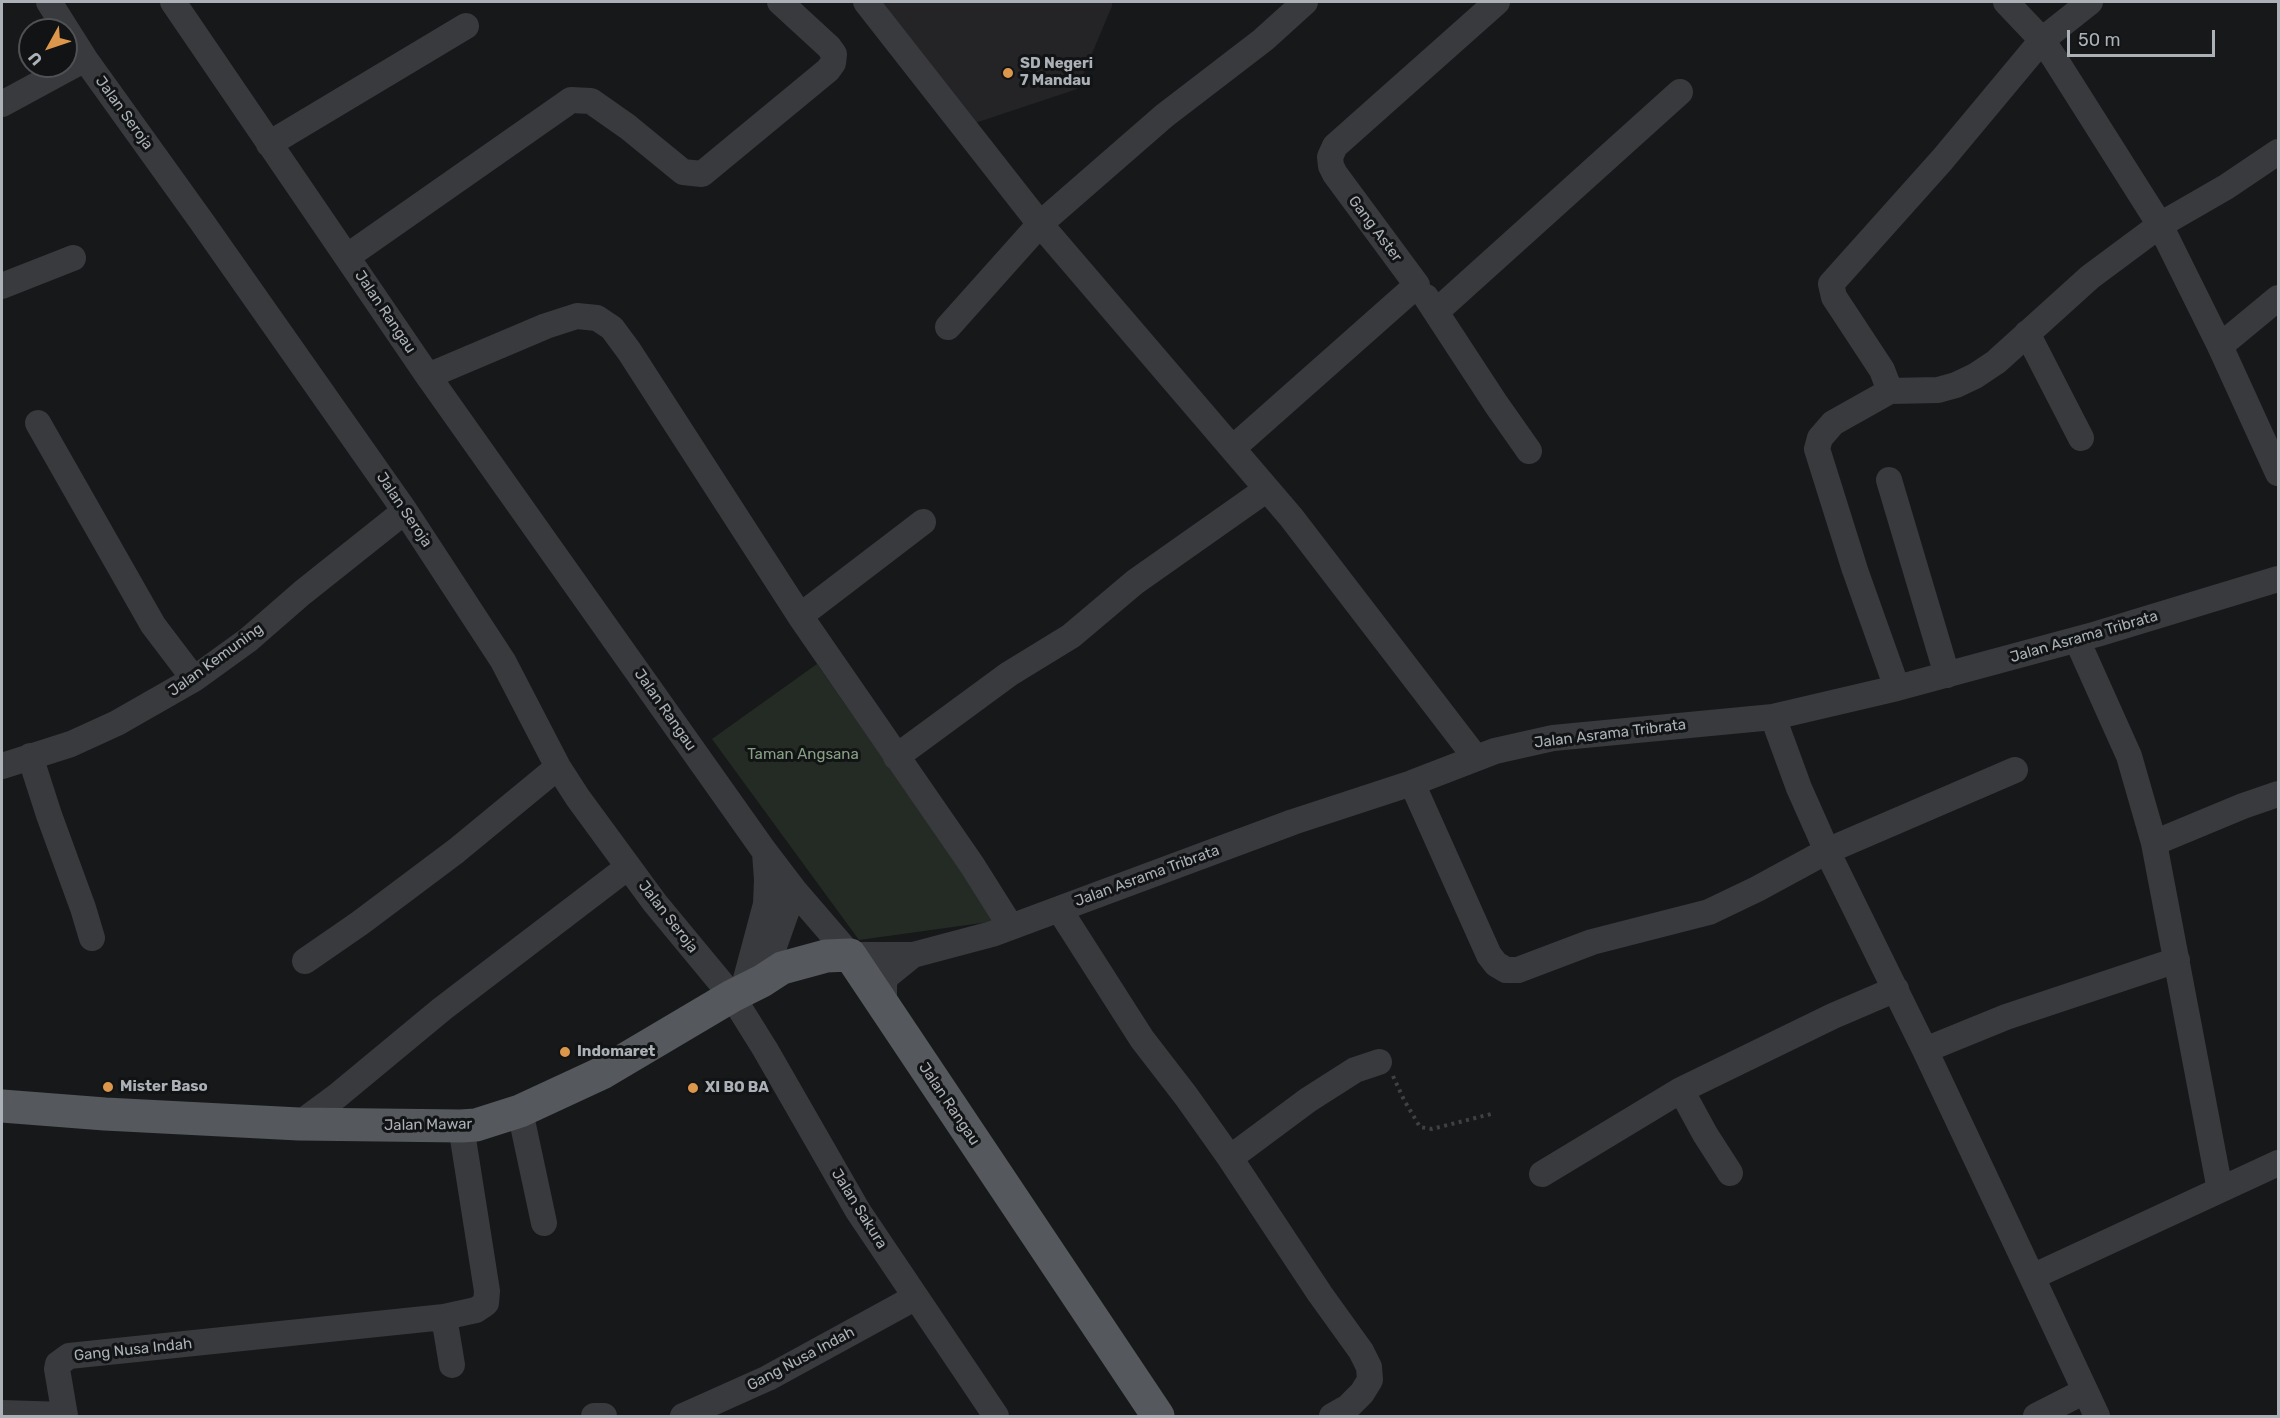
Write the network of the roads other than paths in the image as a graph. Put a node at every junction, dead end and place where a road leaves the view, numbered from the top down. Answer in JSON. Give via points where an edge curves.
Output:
{"nodes":[{"id":1,"x":49,"y":2,"type":"edge"},
{"id":2,"x":173,"y":2,"type":"edge"},
{"id":3,"x":780,"y":2,"type":"edge"},
{"id":4,"x":866,"y":2,"type":"edge"},
{"id":5,"x":1305,"y":2,"type":"edge"},
{"id":6,"x":1497,"y":2,"type":"edge"},
{"id":7,"x":2006,"y":2,"type":"edge"},
{"id":8,"x":2090,"y":2,"type":"edge"},
{"id":9,"x":466,"y":26,"type":"dead end"},
{"id":10,"x":2042,"y":40,"type":"junction"},
{"id":11,"x":85,"y":59,"type":"junction"},
{"id":12,"x":1680,"y":92,"type":"dead end"},
{"id":13,"x":2,"y":104,"type":"edge"},
{"id":14,"x":269,"y":144,"type":"junction"},
{"id":15,"x":2278,"y":152,"type":"edge"},
{"id":16,"x":1040,"y":224,"type":"junction"},
{"id":17,"x":2160,"y":225,"type":"junction"},
{"id":18,"x":348,"y":256,"type":"junction"},
{"id":19,"x":73,"y":258,"type":"dead end"},
{"id":20,"x":1417,"y":285,"type":"junction"},
{"id":21,"x":2,"y":286,"type":"edge"},
{"id":22,"x":2278,"y":298,"type":"edge"},
{"id":23,"x":1437,"y":310,"type":"junction"},
{"id":24,"x":948,"y":327,"type":"dead end"},
{"id":25,"x":2027,"y":333,"type":"junction"},
{"id":26,"x":2220,"y":346,"type":"junction"},
{"id":27,"x":428,"y":376,"type":"junction"},
{"id":28,"x":1890,"y":391,"type":"junction"},
{"id":29,"x":38,"y":423,"type":"dead end"},
{"id":30,"x":2081,"y":438,"type":"dead end"},
{"id":31,"x":1233,"y":448,"type":"junction"},
{"id":32,"x":1529,"y":451,"type":"dead end"},
{"id":33,"x":2278,"y":473,"type":"edge"},
{"id":34,"x":1889,"y":480,"type":"dead end"},
{"id":35,"x":1267,"y":489,"type":"junction"},
{"id":36,"x":405,"y":512,"type":"junction"},
{"id":37,"x":922,"y":522,"type":"dead end"},
{"id":38,"x":2278,"y":579,"type":"edge"},
{"id":39,"x":800,"y":616,"type":"junction"},
{"id":40,"x":2076,"y":640,"type":"junction"},
{"id":41,"x":1947,"y":675,"type":"junction"},
{"id":42,"x":194,"y":680,"type":"junction"},
{"id":43,"x":1897,"y":688,"type":"junction"},
{"id":44,"x":1773,"y":717,"type":"junction"},
{"id":45,"x":30,"y":756,"type":"junction"},
{"id":46,"x":896,"y":757,"type":"junction"},
{"id":47,"x":1476,"y":758,"type":"junction"},
{"id":48,"x":2,"y":766,"type":"edge"},
{"id":49,"x":558,"y":767,"type":"junction"},
{"id":50,"x":2015,"y":770,"type":"dead end"},
{"id":51,"x":1412,"y":783,"type":"junction"},
{"id":52,"x":2278,"y":794,"type":"edge"},
{"id":53,"x":2154,"y":843,"type":"junction"},
{"id":54,"x":1827,"y":851,"type":"junction"},
{"id":55,"x":765,"y":852,"type":"junction"},
{"id":56,"x":628,"y":867,"type":"junction"},
{"id":57,"x":794,"y":890,"type":"junction"},
{"id":58,"x":1059,"y":909,"type":"junction"},
{"id":59,"x":1011,"y":927,"type":"junction"},
{"id":60,"x":92,"y":938,"type":"dead end"},
{"id":61,"x":305,"y":960,"type":"dead end"},
{"id":62,"x":2177,"y":960,"type":"junction"},
{"id":63,"x":876,"y":975,"type":"junction"},
{"id":64,"x":746,"y":989,"type":"junction"},
{"id":65,"x":1896,"y":989,"type":"junction"},
{"id":66,"x":1925,"y":1050,"type":"junction"},
{"id":67,"x":1379,"y":1062,"type":"road end"},
{"id":68,"x":1681,"y":1090,"type":"junction"},
{"id":69,"x":2,"y":1106,"type":"edge"},
{"id":70,"x":520,"y":1111,"type":"junction"},
{"id":71,"x":299,"y":1124,"type":"junction"},
{"id":72,"x":461,"y":1126,"type":"junction"},
{"id":73,"x":1230,"y":1158,"type":"junction"},
{"id":74,"x":2278,"y":1163,"type":"edge"},
{"id":75,"x":1730,"y":1173,"type":"dead end"},
{"id":76,"x":1542,"y":1174,"type":"dead end"},
{"id":77,"x":2220,"y":1190,"type":"junction"},
{"id":78,"x":544,"y":1223,"type":"dead end"},
{"id":79,"x":2032,"y":1277,"type":"junction"},
{"id":80,"x":916,"y":1298,"type":"junction"},
{"id":81,"x":444,"y":1317,"type":"junction"},
{"id":82,"x":452,"y":1365,"type":"dead end"},
{"id":83,"x":2085,"y":1391,"type":"junction"},
{"id":84,"x":2,"y":1413,"type":"edge"},
{"id":85,"x":65,"y":1416,"type":"edge"},
{"id":86,"x":594,"y":1416,"type":"edge"},
{"id":87,"x":603,"y":1416,"type":"edge"},
{"id":88,"x":683,"y":1416,"type":"edge"},
{"id":89,"x":996,"y":1416,"type":"edge"},
{"id":90,"x":1158,"y":1416,"type":"edge"},
{"id":91,"x":1332,"y":1416,"type":"edge"},
{"id":92,"x":2036,"y":1416,"type":"edge"},
{"id":93,"x":2097,"y":1416,"type":"edge"}],
"edges":[{"from":1,"to":11,"type":"street","name":"Jalan Seroja"},
{"from":2,"to":14,"type":"street","name":"Jalan Rangau"},
{"from":3,"to":18,"type":"street","via":[[829,48],[834,54],[833,63],[702,174],[682,172],[591,101],[571,100]]},
{"from":4,"to":16,"type":"street"},
{"from":5,"to":16,"type":"street","via":[[1263,40],[1164,116]]},
{"from":6,"to":20,"type":"street","name":"Gang Aster","via":[[1335,146],[1330,157],[1335,174]]},
{"from":7,"to":10,"type":"street"},
{"from":8,"to":10,"type":"street"},
{"from":9,"to":14,"type":"street"},
{"from":10,"to":17,"type":"street"},
{"from":10,"to":28,"type":"street","via":[[1831,284],[1834,297],[1882,370]]},
{"from":11,"to":13,"type":"street"},
{"from":11,"to":36,"type":"street","name":"Jalan Seroja"},
{"from":12,"to":23,"type":"street"},
{"from":14,"to":18,"type":"street","name":"Jalan Rangau"},
{"from":15,"to":17,"type":"street"},
{"from":16,"to":24,"type":"street"},
{"from":16,"to":31,"type":"street"},
{"from":17,"to":25,"type":"street","via":[[2090,277]]},
{"from":17,"to":26,"type":"street"},
{"from":18,"to":27,"type":"street","name":"Jalan Rangau"},
{"from":19,"to":21,"type":"street"},
{"from":20,"to":23,"type":"street","name":"Gang Aster"},
{"from":20,"to":31,"type":"street"},
{"from":22,"to":26,"type":"street"},
{"from":23,"to":32,"type":"street","name":"Gang Aster"},
{"from":25,"to":28,"type":"street","via":[[1995,362],[1956,386],[1918,392]]},
{"from":25,"to":30,"type":"street"},
{"from":26,"to":33,"type":"street"},
{"from":27,"to":39,"type":"street","via":[[546,326],[577,316],[597,318],[612,328],[629,351]]},
{"from":27,"to":55,"type":"street","name":"Jalan Rangau"},
{"from":28,"to":43,"type":"street","via":[[1833,423],[1820,438],[1817,449]]},
{"from":29,"to":42,"type":"street","via":[[153,624]]},
{"from":31,"to":35,"type":"street"},
{"from":34,"to":41,"type":"street"},
{"from":35,"to":46,"type":"street","via":[[1135,582],[1071,636],[1008,674]]},
{"from":35,"to":47,"type":"street"},
{"from":36,"to":42,"type":"street","name":"Jalan Kemuning"},
{"from":36,"to":49,"type":"street","name":"Jalan Seroja","via":[[503,661]]},
{"from":37,"to":39,"type":"street"},
{"from":38,"to":40,"type":"street","name":"Jalan Asrama Tribrata"},
{"from":39,"to":46,"type":"street"},
{"from":40,"to":41,"type":"street","name":"Jalan Asrama Tribrata"},
{"from":40,"to":53,"type":"street","via":[[2128,756]]},
{"from":41,"to":43,"type":"street","name":"Jalan Asrama Tribrata"},
{"from":42,"to":45,"type":"street","name":"Jalan Kemuning","via":[[71,744]]},
{"from":43,"to":44,"type":"street","name":"Jalan Asrama Tribrata"},
{"from":44,"to":47,"type":"street","name":"Jalan Asrama Tribrata","via":[[1553,738]]},
{"from":44,"to":54,"type":"street"},
{"from":45,"to":48,"type":"street","name":"Jalan Kemuning"},
{"from":45,"to":60,"type":"street"},
{"from":46,"to":59,"type":"street"},
{"from":47,"to":51,"type":"street","name":"Jalan Asrama Tribrata"},
{"from":49,"to":56,"type":"street","name":"Jalan Seroja"},
{"from":49,"to":61,"type":"street","via":[[456,851]]},
{"from":50,"to":54,"type":"street"},
{"from":51,"to":54,"type":"street","via":[[1489,955],[1506,970],[1518,970],[1592,942],[1709,912]]},
{"from":51,"to":58,"type":"street","name":"Jalan Asrama Tribrata","via":[[1293,822]]},
{"from":52,"to":53,"type":"street"},
{"from":53,"to":62,"type":"street"},
{"from":54,"to":65,"type":"street"},
{"from":55,"to":57,"type":"street","name":"Jalan Rangau"},
{"from":55,"to":64,"type":"street","via":[[766,904]]},
{"from":56,"to":64,"type":"street","name":"Jalan Seroja","via":[[655,903]]},
{"from":56,"to":71,"type":"street"},
{"from":57,"to":63,"type":"street","name":"Jalan Rangau"},
{"from":57,"to":64,"type":"street"},
{"from":58,"to":59,"type":"street","name":"Jalan Asrama Tribrata"},
{"from":58,"to":73,"type":"street","via":[[1142,1039]]},
{"from":59,"to":63,"type":"street","name":"Jalan Asrama Tribrata"},
{"from":62,"to":66,"type":"street","via":[[2006,1017]]},
{"from":62,"to":77,"type":"street"},
{"from":63,"to":64,"type":"main road","name":"Jalan Mawar","via":[[826,956],[782,968]]},
{"from":63,"to":90,"type":"main road","name":"Jalan Rangau"},
{"from":64,"to":70,"type":"main road","name":"Jalan Mawar","via":[[602,1073]]},
{"from":64,"to":80,"type":"street","name":"Jalan Sakura","via":[[765,1049],[858,1211]]},
{"from":65,"to":66,"type":"street"},
{"from":65,"to":68,"type":"street"},
{"from":66,"to":79,"type":"street"},
{"from":67,"to":73,"type":"street","via":[[1355,1071],[1308,1100]]},
{"from":68,"to":75,"type":"street"},
{"from":68,"to":76,"type":"street"},
{"from":69,"to":71,"type":"main road","name":"Jalan Mawar"},
{"from":70,"to":72,"type":"main road","name":"Jalan Mawar"},
{"from":70,"to":78,"type":"street"},
{"from":71,"to":72,"type":"main road","name":"Jalan Mawar"},
{"from":72,"to":81,"type":"street","via":[[487,1297],[486,1303],[476,1310]]},
{"from":73,"to":91,"type":"street","via":[[1370,1367],[1370,1380],[1362,1393]]},
{"from":74,"to":77,"type":"street"},
{"from":77,"to":79,"type":"street"},
{"from":79,"to":83,"type":"street"},
{"from":80,"to":88,"type":"street","name":"Gang Nusa Indah","via":[[768,1378]]},
{"from":80,"to":89,"type":"street","name":"Jalan Sakura"},
{"from":81,"to":82,"type":"street"},
{"from":81,"to":85,"type":"street","name":"Gang Nusa Indah","via":[[69,1356],[57,1369]]},
{"from":83,"to":92,"type":"street"},
{"from":83,"to":93,"type":"street"},
{"from":84,"to":85,"type":"street"},
{"from":86,"to":87,"type":"street"}]}
